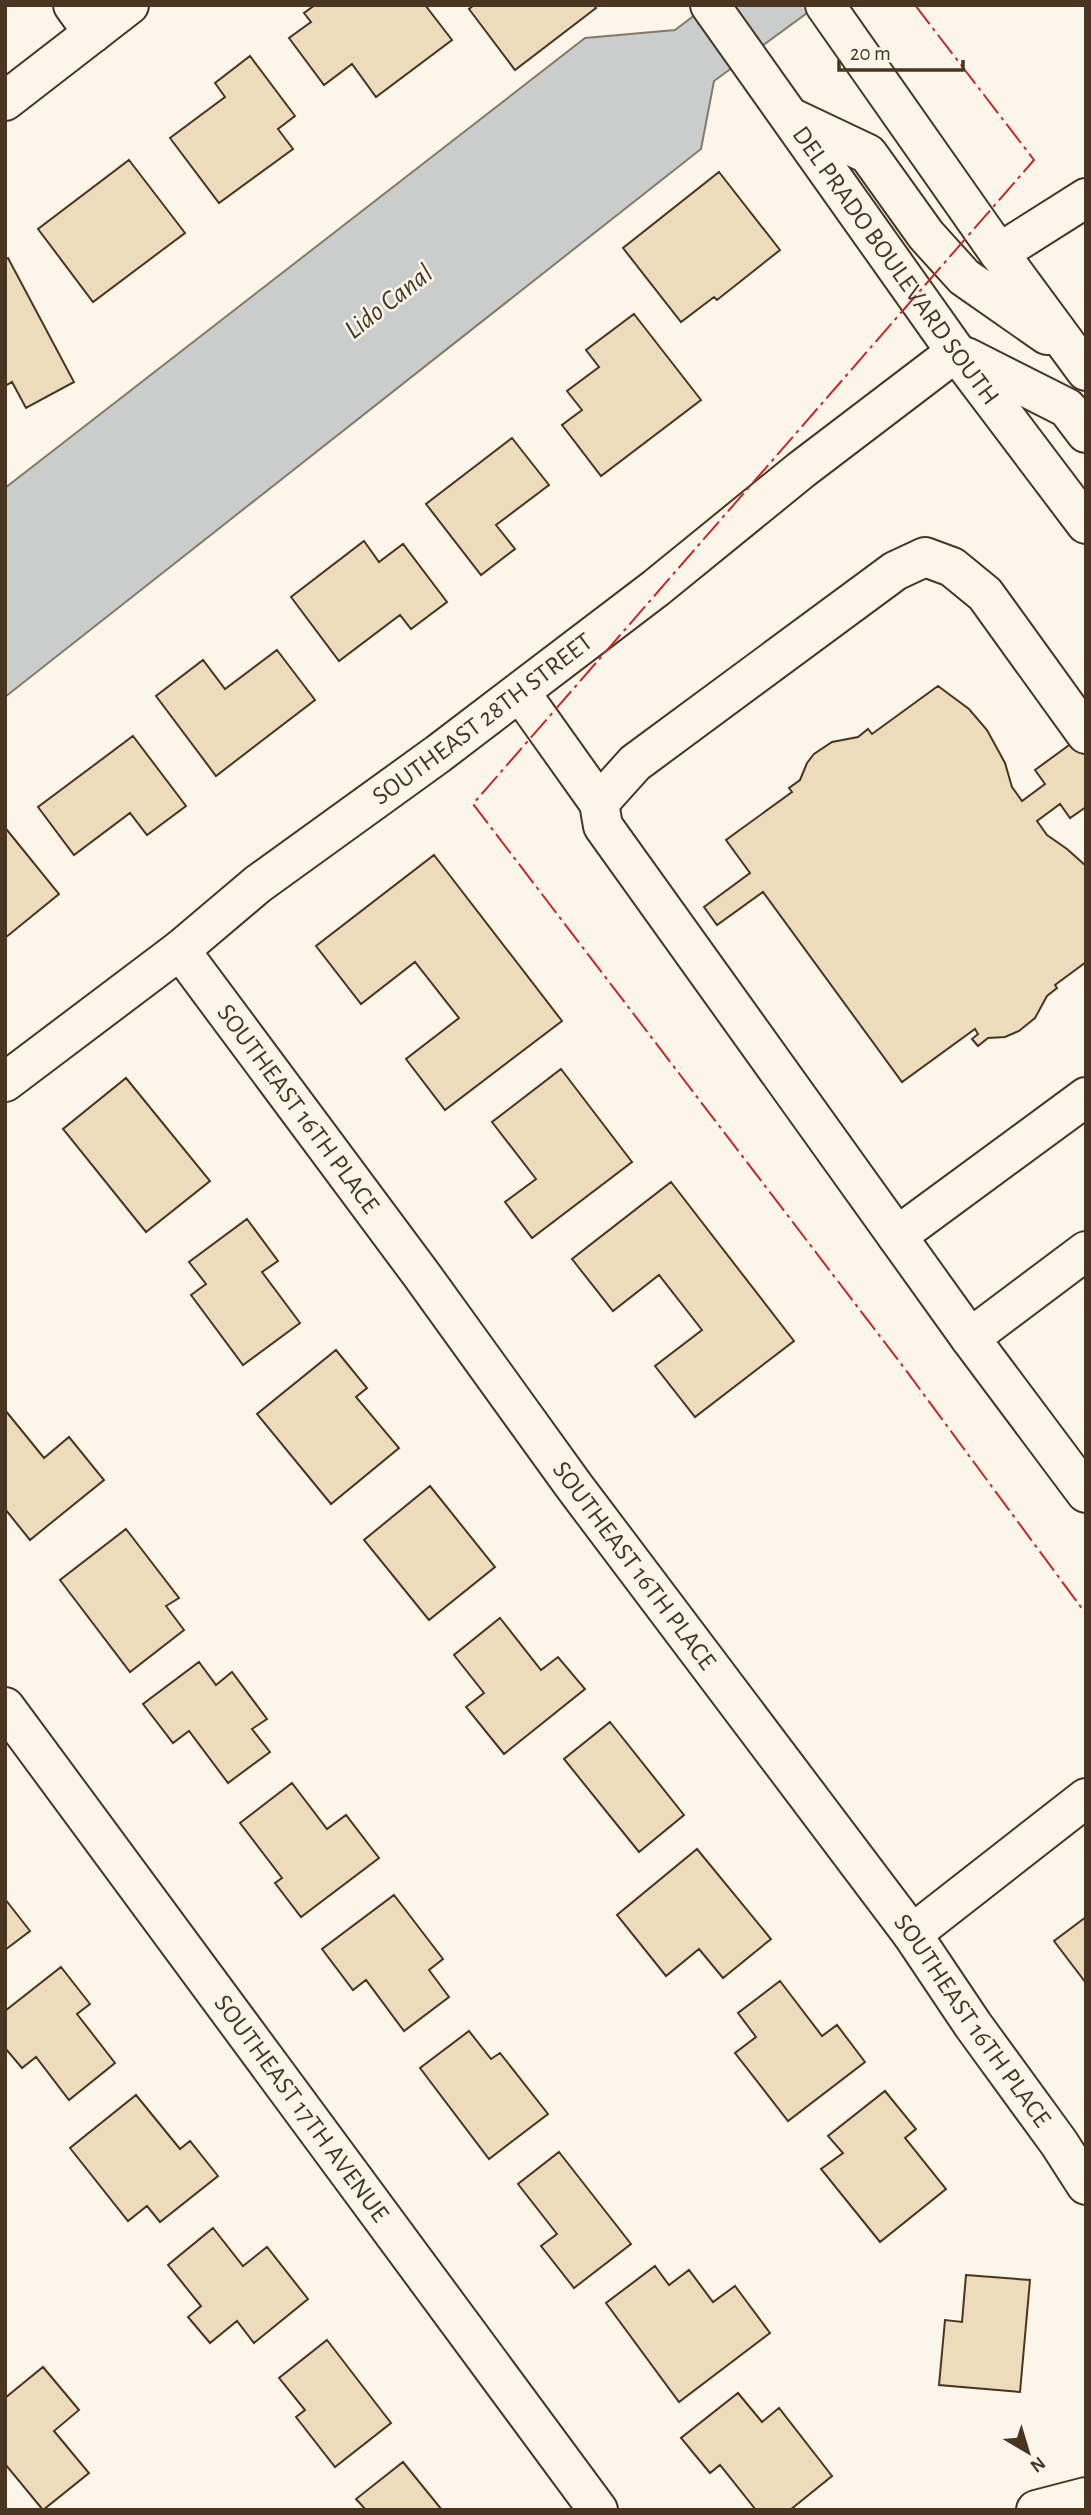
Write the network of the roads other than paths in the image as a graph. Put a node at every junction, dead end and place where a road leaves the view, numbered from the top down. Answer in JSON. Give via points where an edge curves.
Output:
{"nodes":[{"id":1,"x":129,"y":5,"type":"edge"},
{"id":2,"x":710,"y":5,"type":"edge"},
{"id":3,"x":83,"y":19,"type":"edge"},
{"id":4,"x":836,"y":20,"type":"edge"},
{"id":5,"x":5,"y":101,"type":"edge"},
{"id":6,"x":781,"y":105,"type":"junction"},
{"id":7,"x":1086,"y":198,"type":"edge"},
{"id":8,"x":999,"y":253,"type":"junction"},
{"id":9,"x":956,"y":352,"type":"junction"},
{"id":10,"x":1081,"y":355,"type":"edge"},
{"id":11,"x":1086,"y":433,"type":"edge"},
{"id":12,"x":1086,"y":524,"type":"edge"},
{"id":13,"x":520,"y":692,"type":"junction"},
{"id":14,"x":1086,"y":734,"type":"edge"},
{"id":15,"x":599,"y":803,"type":"junction"},
{"id":16,"x":180,"y":950,"type":"junction"},
{"id":17,"x":5,"y":1082,"type":"edge"},
{"id":18,"x":1086,"y":1097,"type":"edge"},
{"id":19,"x":897,"y":1236,"type":"junction"},
{"id":20,"x":1086,"y":1251,"type":"edge"},
{"id":21,"x":970,"y":1338,"type":"junction"},
{"id":22,"x":1086,"y":1493,"type":"edge"},
{"id":23,"x":5,"y":1707,"type":"edge"},
{"id":24,"x":1086,"y":1798,"type":"edge"},
{"id":25,"x":912,"y":1934,"type":"junction"},
{"id":26,"x":1086,"y":2185,"type":"edge"},
{"id":27,"x":1086,"y":2497,"type":"edge"},
{"id":28,"x":598,"y":2510,"type":"edge"},
{"id":29,"x":1036,"y":2510,"type":"edge"}],
"edges":[{"from":1,"to":3,"type":"street"},
{"from":2,"to":6,"type":"street","name":"DEL PRADO BOULEVARD SOUTH"},
{"from":3,"to":5,"type":"street"},
{"from":4,"to":8,"type":"street"},
{"from":6,"to":9,"type":"street","name":"DEL PRADO BOULEVARD SOUTH"},
{"from":6,"to":10,"type":"street","via":[[868,154],[926,235],[964,277]]},
{"from":7,"to":8,"type":"street"},
{"from":8,"to":10,"type":"street"},
{"from":9,"to":11,"type":"street","via":[[1067,408]]},
{"from":9,"to":12,"type":"street","name":"DEL PRADO BOULEVARD SOUTH"},
{"from":9,"to":13,"type":"street","name":"SOUTHEAST 28TH STREET"},
{"from":13,"to":15,"type":"street"},
{"from":13,"to":16,"type":"street","name":"SOUTHEAST 28TH STREET","via":[[258,884]]},
{"from":14,"to":15,"type":"street","via":[[985,594],[952,567],[925,557],[895,571],[635,763]]},
{"from":15,"to":19,"type":"street","via":[[603,826]]},
{"from":16,"to":17,"type":"street","name":"SOUTHEAST 28TH STREET"},
{"from":16,"to":25,"type":"street","name":"SOUTHEAST 16TH PLACE","via":[[574,1486]]},
{"from":18,"to":19,"type":"street"},
{"from":19,"to":21,"type":"street"},
{"from":20,"to":21,"type":"street"},
{"from":21,"to":22,"type":"street"},
{"from":23,"to":28,"type":"street","name":"SOUTHEAST 17TH AVENUE"},
{"from":24,"to":25,"type":"street"},
{"from":25,"to":26,"type":"street","name":"SOUTHEAST 16TH PLACE"},
{"from":27,"to":29,"type":"street"}]}
